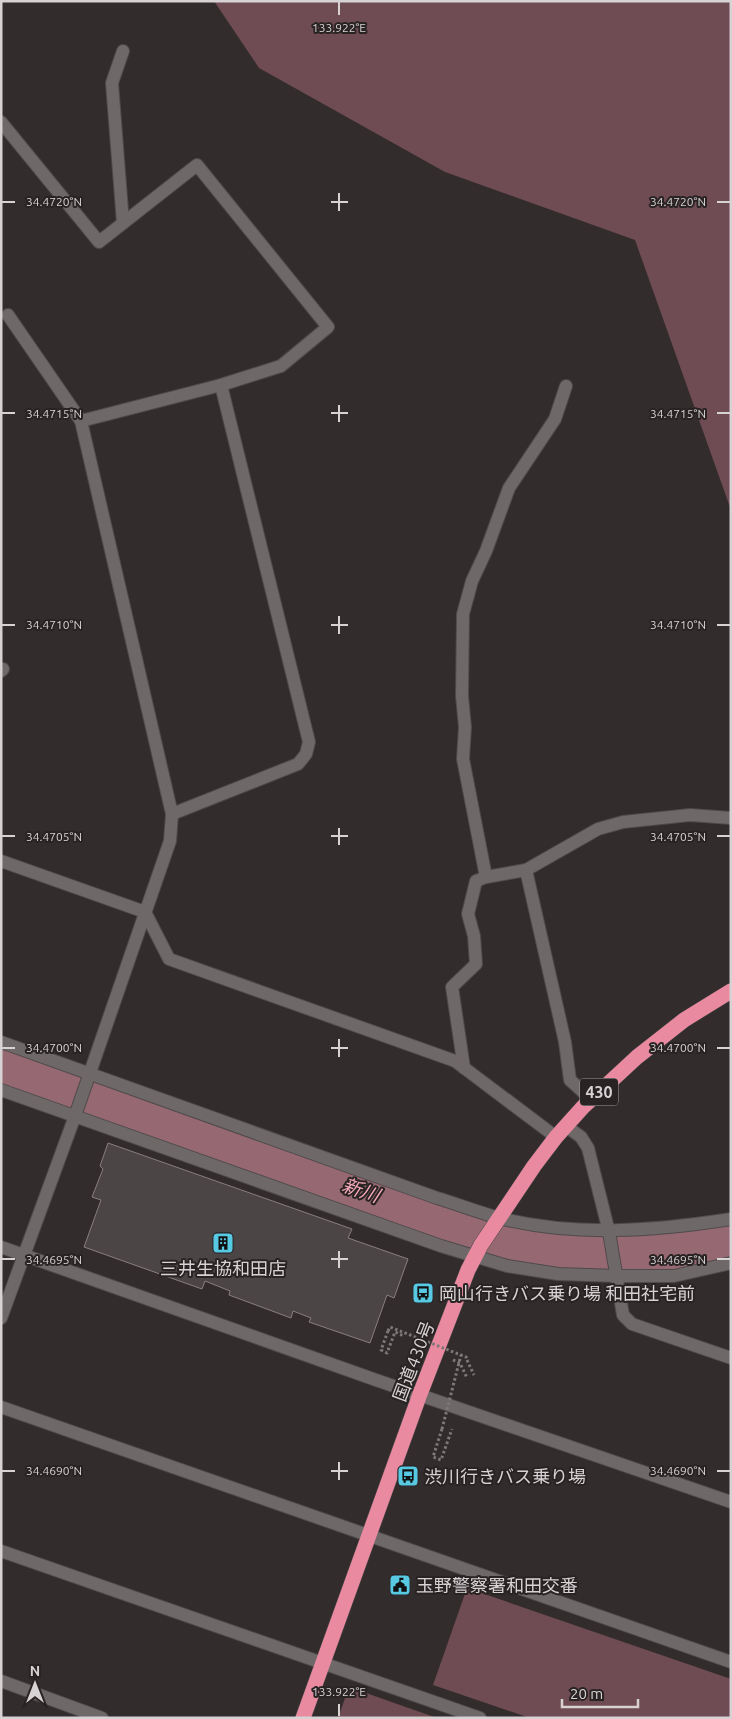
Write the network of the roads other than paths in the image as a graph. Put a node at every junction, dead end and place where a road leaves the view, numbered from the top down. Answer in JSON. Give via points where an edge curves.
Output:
{"nodes":[{"id":1,"x":123,"y":51,"type":"dead end"},
{"id":2,"x":1,"y":122,"type":"edge"},
{"id":3,"x":123,"y":223,"type":"junction"},
{"id":4,"x":8,"y":314,"type":"dead end"},
{"id":5,"x":221,"y":385,"type":"junction"},
{"id":6,"x":566,"y":386,"type":"dead end"},
{"id":7,"x":80,"y":421,"type":"junction"},
{"id":8,"x":172,"y":814,"type":"junction"},
{"id":9,"x":731,"y":818,"type":"edge"},
{"id":10,"x":1,"y":861,"type":"edge"},
{"id":11,"x":526,"y":870,"type":"junction"},
{"id":12,"x":486,"y":877,"type":"junction"},
{"id":13,"x":145,"y":912,"type":"junction"},
{"id":14,"x":731,"y":991,"type":"edge"},
{"id":15,"x":1,"y":1042,"type":"edge"},
{"id":16,"x":464,"y":1068,"type":"junction"},
{"id":17,"x":88,"y":1075,"type":"junction"},
{"id":18,"x":1,"y":1090,"type":"edge"},
{"id":19,"x":591,"y":1099,"type":"junction"},
{"id":20,"x":77,"y":1110,"type":"junction"},
{"id":21,"x":561,"y":1132,"type":"junction"},
{"id":22,"x":731,"y":1219,"type":"edge"},
{"id":23,"x":496,"y":1220,"type":"junction"},
{"id":24,"x":610,"y":1235,"type":"junction"},
{"id":25,"x":1,"y":1247,"type":"edge"},
{"id":26,"x":24,"y":1255,"type":"junction"},
{"id":27,"x":475,"y":1256,"type":"junction"},
{"id":28,"x":731,"y":1263,"type":"edge"},
{"id":29,"x":618,"y":1276,"type":"junction"},
{"id":30,"x":1,"y":1318,"type":"edge"},
{"id":31,"x":731,"y":1358,"type":"edge"},
{"id":32,"x":420,"y":1394,"type":"junction"},
{"id":33,"x":1,"y":1407,"type":"edge"},
{"id":34,"x":731,"y":1502,"type":"edge"},
{"id":35,"x":369,"y":1534,"type":"junction"},
{"id":36,"x":1,"y":1551,"type":"edge"},
{"id":37,"x":731,"y":1662,"type":"edge"},
{"id":38,"x":322,"y":1663,"type":"junction"},
{"id":39,"x":1,"y":1682,"type":"edge"},
{"id":40,"x":102,"y":1718,"type":"edge"},
{"id":41,"x":303,"y":1718,"type":"edge"},
{"id":42,"x":480,"y":1718,"type":"edge"}],
"edges":[{"from":1,"to":3,"type":"street","via":[[112,83]]},
{"from":2,"to":3,"type":"street","via":[[99,242]]},
{"from":3,"to":5,"type":"street","via":[[197,165],[328,327],[281,366]]},
{"from":4,"to":7,"type":"street"},
{"from":5,"to":7,"type":"street"},
{"from":5,"to":8,"type":"street","via":[[309,742],[306,754],[298,764]]},
{"from":6,"to":12,"type":"street","via":[[555,419],[509,488],[472,581],[463,614],[463,760]]},
{"from":7,"to":8,"type":"street"},
{"from":8,"to":13,"type":"street","via":[[170,841]]},
{"from":9,"to":11,"type":"street","via":[[690,815],[623,822],[598,829]]},
{"from":10,"to":13,"type":"street"},
{"from":11,"to":12,"type":"street"},
{"from":11,"to":19,"type":"street","via":[[565,1042],[570,1080]]},
{"from":12,"to":16,"type":"street","via":[[476,881],[468,914],[476,964],[452,987]]},
{"from":13,"to":16,"type":"street","via":[[169,959],[455,1061]]},
{"from":13,"to":17,"type":"street"},
{"from":14,"to":19,"type":"highway","name":"国道430号","number":"430","via":[[684,1020]]},
{"from":15,"to":17,"type":"street"},
{"from":16,"to":21,"type":"street"},
{"from":17,"to":20,"type":"street"},
{"from":17,"to":23,"type":"street"},
{"from":18,"to":20,"type":"street"},
{"from":19,"to":21,"type":"highway","name":"国道430号","number":"430"},
{"from":20,"to":26,"type":"street"},
{"from":20,"to":27,"type":"street"},
{"from":21,"to":23,"type":"highway","name":"国道430号","number":"430"},
{"from":21,"to":24,"type":"street","via":[[581,1137],[588,1148]]},
{"from":22,"to":24,"type":"street"},
{"from":23,"to":24,"type":"street"},
{"from":23,"to":27,"type":"highway","name":"国道430号","number":"430"},
{"from":24,"to":29,"type":"street"},
{"from":25,"to":26,"type":"street"},
{"from":26,"to":30,"type":"street"},
{"from":26,"to":32,"type":"street"},
{"from":27,"to":29,"type":"street","via":[[507,1266],[558,1274]]},
{"from":27,"to":32,"type":"highway","name":"国道430号","number":"430"},
{"from":28,"to":29,"type":"street","via":[[674,1276]]},
{"from":29,"to":31,"type":"street","via":[[623,1315],[632,1324]]},
{"from":32,"to":34,"type":"street"},
{"from":32,"to":35,"type":"highway","name":"国道430号","number":"430"},
{"from":33,"to":35,"type":"street"},
{"from":35,"to":37,"type":"street"},
{"from":35,"to":38,"type":"highway","name":"国道430号","number":"430"},
{"from":36,"to":38,"type":"street"},
{"from":38,"to":41,"type":"highway","name":"国道430号","number":"430"},
{"from":38,"to":42,"type":"street"},
{"from":39,"to":40,"type":"street"}]}
